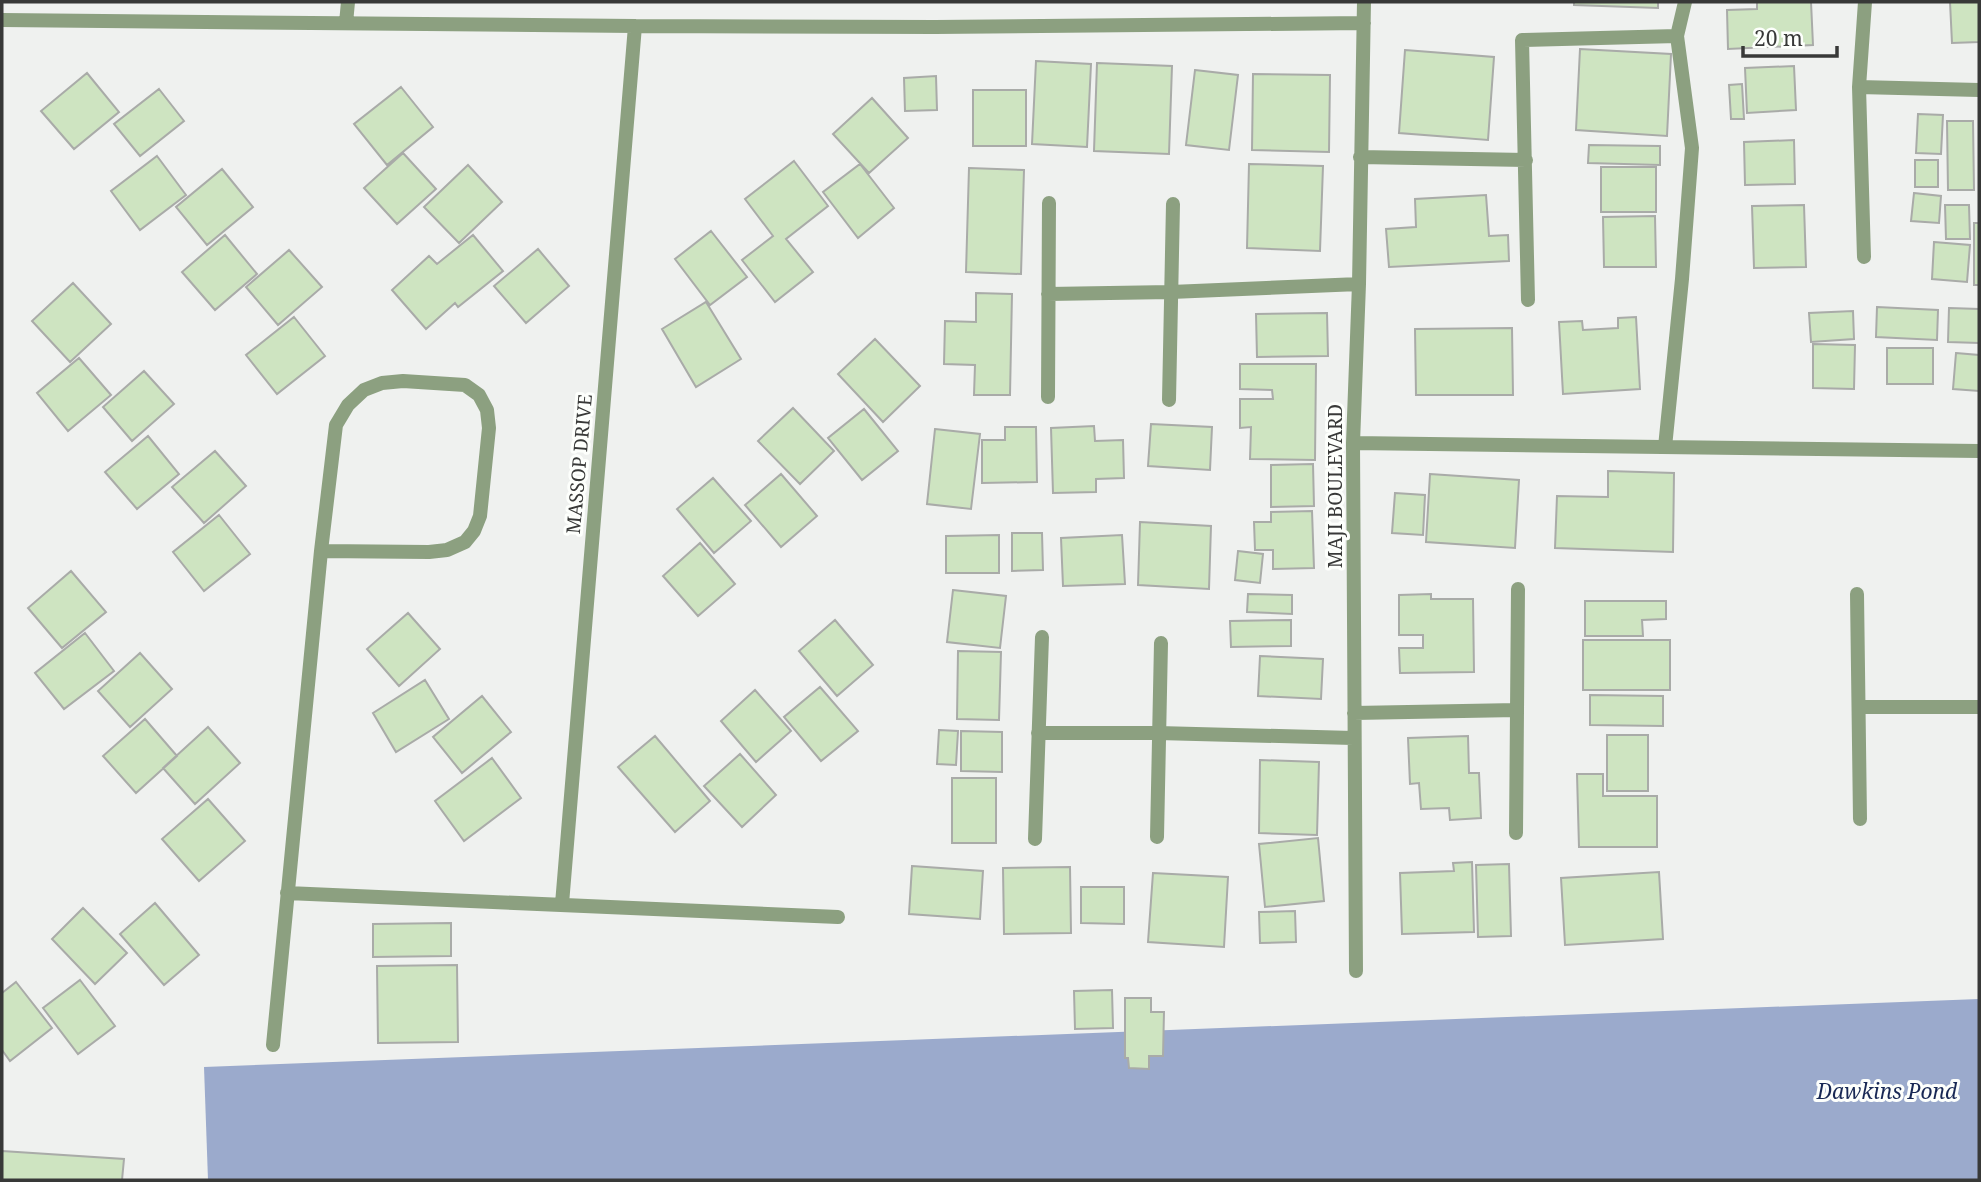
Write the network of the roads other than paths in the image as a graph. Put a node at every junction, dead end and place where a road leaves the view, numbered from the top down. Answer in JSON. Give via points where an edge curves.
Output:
{"nodes":[{"id":1,"x":348,"y":2,"type":"edge"},
{"id":2,"x":1364,"y":2,"type":"edge"},
{"id":3,"x":1685,"y":2,"type":"edge"},
{"id":4,"x":1865,"y":2,"type":"edge"},
{"id":5,"x":2,"y":20,"type":"edge"},
{"id":6,"x":346,"y":23,"type":"junction"},
{"id":7,"x":1364,"y":23,"type":"junction"},
{"id":8,"x":635,"y":26,"type":"junction"},
{"id":9,"x":1677,"y":36,"type":"junction"},
{"id":10,"x":1859,"y":86,"type":"junction"},
{"id":11,"x":1979,"y":90,"type":"edge"},
{"id":12,"x":1360,"y":157,"type":"junction"},
{"id":13,"x":1526,"y":160,"type":"junction"},
{"id":14,"x":1049,"y":203,"type":"dead end"},
{"id":15,"x":1172,"y":204,"type":"dead end"},
{"id":16,"x":1864,"y":257,"type":"dead end"},
{"id":17,"x":1359,"y":284,"type":"junction"},
{"id":18,"x":1171,"y":292,"type":"junction"},
{"id":19,"x":1048,"y":294,"type":"junction"},
{"id":20,"x":1528,"y":300,"type":"dead end"},
{"id":21,"x":1048,"y":397,"type":"dead end"},
{"id":22,"x":1169,"y":400,"type":"dead end"},
{"id":23,"x":1353,"y":443,"type":"junction"},
{"id":24,"x":1665,"y":447,"type":"junction"},
{"id":25,"x":1979,"y":451,"type":"edge"},
{"id":26,"x":321,"y":551,"type":"junction"},
{"id":27,"x":1518,"y":589,"type":"dead end"},
{"id":28,"x":1857,"y":594,"type":"dead end"},
{"id":29,"x":1042,"y":637,"type":"dead end"},
{"id":30,"x":1161,"y":643,"type":"dead end"},
{"id":31,"x":1859,"y":707,"type":"junction"},
{"id":32,"x":1979,"y":707,"type":"edge"},
{"id":33,"x":1517,"y":710,"type":"junction"},
{"id":34,"x":1354,"y":713,"type":"junction"},
{"id":35,"x":1038,"y":733,"type":"junction"},
{"id":36,"x":1158,"y":733,"type":"junction"},
{"id":37,"x":1353,"y":738,"type":"junction"},
{"id":38,"x":1860,"y":819,"type":"dead end"},
{"id":39,"x":1516,"y":833,"type":"dead end"},
{"id":40,"x":1157,"y":837,"type":"dead end"},
{"id":41,"x":1035,"y":839,"type":"dead end"},
{"id":42,"x":287,"y":893,"type":"junction"},
{"id":43,"x":562,"y":904,"type":"junction"},
{"id":44,"x":838,"y":917,"type":"dead end"},
{"id":45,"x":1356,"y":971,"type":"dead end"},
{"id":46,"x":273,"y":1045,"type":"dead end"}],
"edges":[{"from":1,"to":6,"type":"street"},
{"from":2,"to":7,"type":"street","name":"MAJI BOULEVARD"},
{"from":3,"to":9,"type":"street"},
{"from":4,"to":10,"type":"street"},
{"from":5,"to":6,"type":"street"},
{"from":6,"to":8,"type":"street"},
{"from":7,"to":8,"type":"street"},
{"from":7,"to":12,"type":"street","name":"MAJI BOULEVARD"},
{"from":8,"to":43,"type":"street","name":"MASSOP DRIVE"},
{"from":9,"to":13,"type":"street","via":[[1522,40]]},
{"from":9,"to":24,"type":"street","via":[[1692,149]]},
{"from":10,"to":11,"type":"street"},
{"from":10,"to":16,"type":"street"},
{"from":12,"to":13,"type":"street"},
{"from":12,"to":17,"type":"street","name":"MAJI BOULEVARD"},
{"from":13,"to":20,"type":"street"},
{"from":14,"to":19,"type":"street"},
{"from":15,"to":18,"type":"street"},
{"from":17,"to":18,"type":"street"},
{"from":17,"to":23,"type":"street","name":"MAJI BOULEVARD"},
{"from":18,"to":19,"type":"street"},
{"from":18,"to":22,"type":"street"},
{"from":19,"to":21,"type":"street"},
{"from":23,"to":24,"type":"street"},
{"from":23,"to":34,"type":"street","name":"MAJI BOULEVARD"},
{"from":24,"to":25,"type":"street"},
{"from":26,"to":26,"type":"street","via":[[429,552],[466,542],[480,516],[489,428],[479,395],[465,385],[403,381],[364,390],[348,405],[336,425]]},
{"from":26,"to":42,"type":"street"},
{"from":27,"to":33,"type":"street"},
{"from":28,"to":31,"type":"street"},
{"from":29,"to":35,"type":"street"},
{"from":30,"to":36,"type":"street"},
{"from":31,"to":32,"type":"street"},
{"from":31,"to":38,"type":"street"},
{"from":33,"to":34,"type":"street"},
{"from":33,"to":39,"type":"street"},
{"from":34,"to":37,"type":"street","name":"MAJI BOULEVARD"},
{"from":35,"to":36,"type":"street"},
{"from":35,"to":41,"type":"street"},
{"from":36,"to":37,"type":"street"},
{"from":36,"to":40,"type":"street"},
{"from":37,"to":45,"type":"street","name":"MAJI BOULEVARD"},
{"from":42,"to":43,"type":"street"},
{"from":42,"to":46,"type":"street"},
{"from":43,"to":44,"type":"street"}]}
